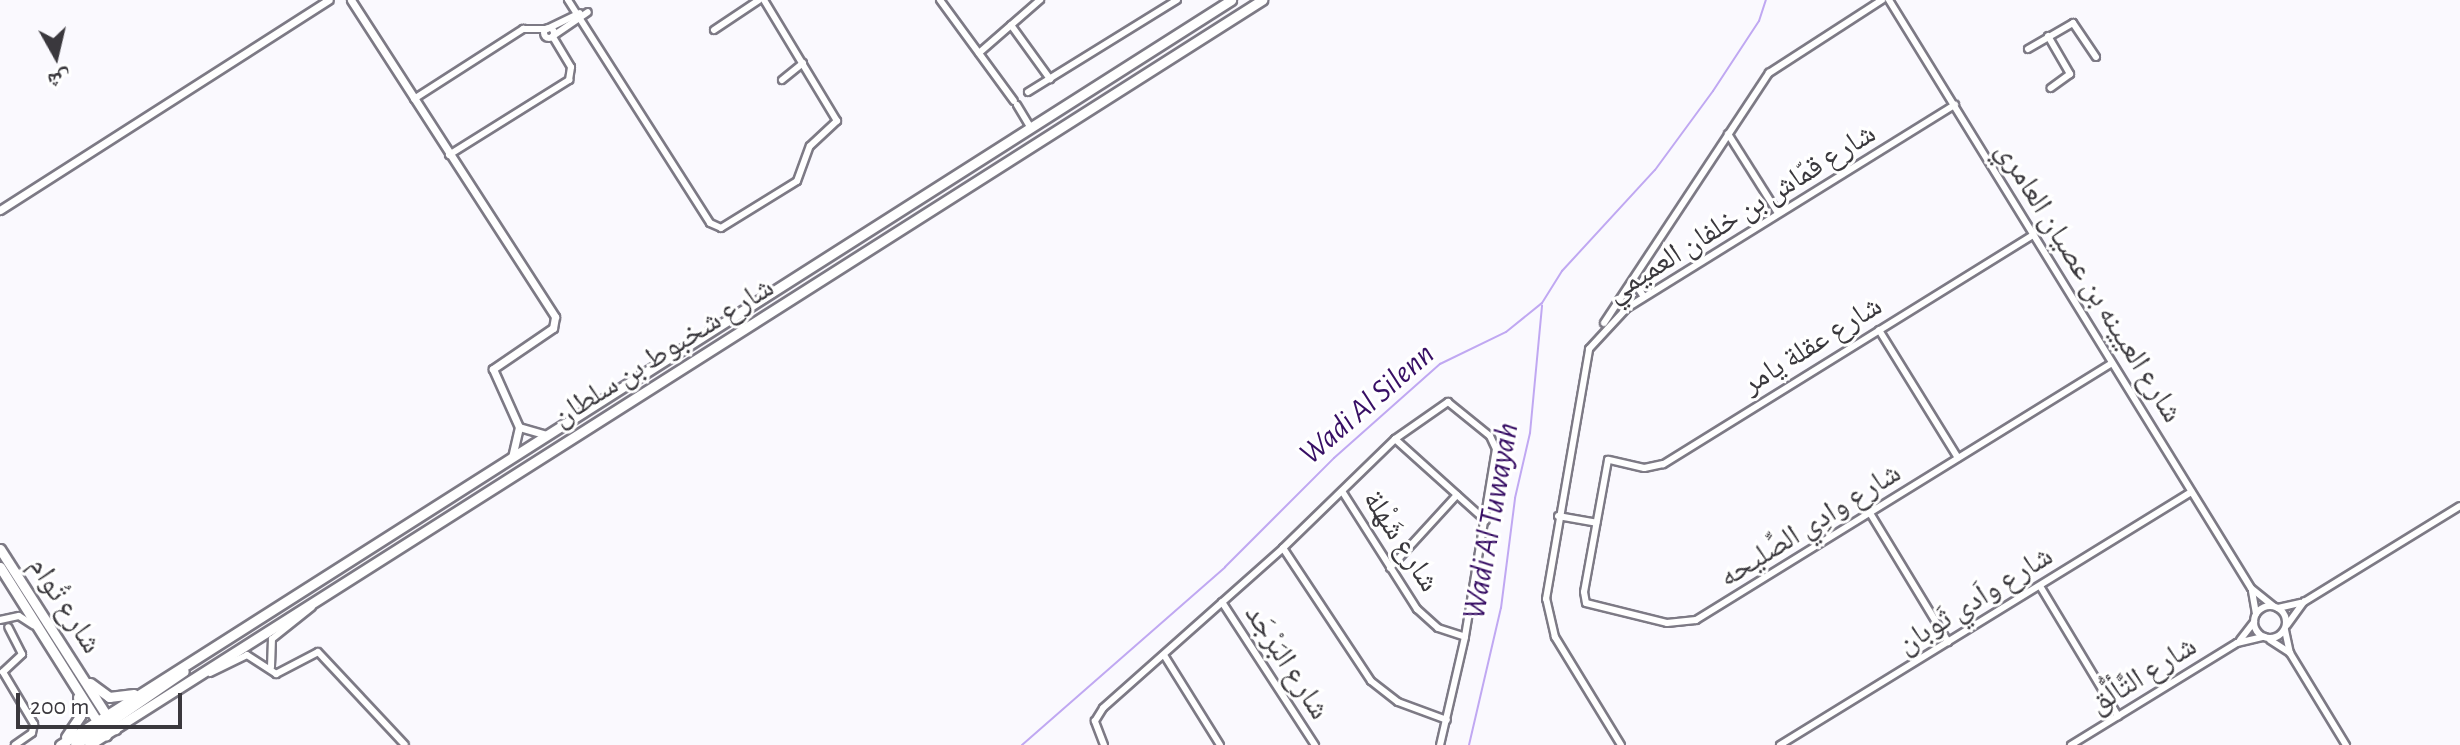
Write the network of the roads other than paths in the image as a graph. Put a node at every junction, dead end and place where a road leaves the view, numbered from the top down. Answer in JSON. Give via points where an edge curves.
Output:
{"nodes":[{"id":1,"x":329,"y":0,"type":"edge"},
{"id":2,"x":351,"y":0,"type":"edge"},
{"id":3,"x":568,"y":0,"type":"edge"},
{"id":4,"x":762,"y":0,"type":"edge"},
{"id":5,"x":940,"y":0,"type":"edge"},
{"id":6,"x":1040,"y":0,"type":"edge"},
{"id":7,"x":1177,"y":0,"type":"edge"},
{"id":8,"x":1231,"y":0,"type":"edge"},
{"id":9,"x":1262,"y":0,"type":"edge"},
{"id":10,"x":1882,"y":0,"type":"edge"},
{"id":11,"x":1889,"y":0,"type":"edge"},
{"id":12,"x":587,"y":11,"type":"dead end"},
{"id":13,"x":578,"y":15,"type":"junction"},
{"id":14,"x":1011,"y":25,"type":"junction"},
{"id":15,"x":714,"y":30,"type":"dead end"},
{"id":16,"x":549,"y":34,"type":"junction"},
{"id":17,"x":2048,"y":36,"type":"junction"},
{"id":18,"x":2028,"y":49,"type":"dead end"},
{"id":19,"x":979,"y":53,"type":"junction"},
{"id":20,"x":2096,"y":57,"type":"dead end"},
{"id":21,"x":803,"y":63,"type":"junction"},
{"id":22,"x":1050,"y":79,"type":"junction"},
{"id":23,"x":782,"y":80,"type":"dead end"},
{"id":24,"x":2051,"y":88,"type":"dead end"},
{"id":25,"x":1028,"y":92,"type":"dead end"},
{"id":26,"x":414,"y":99,"type":"junction"},
{"id":27,"x":1955,"y":105,"type":"junction"},
{"id":28,"x":1031,"y":128,"type":"junction"},
{"id":29,"x":1728,"y":134,"type":"junction"},
{"id":30,"x":1738,"y":145,"type":"junction"},
{"id":31,"x":1721,"y":146,"type":"junction"},
{"id":32,"x":449,"y":155,"type":"junction"},
{"id":33,"x":0,"y":210,"type":"edge"},
{"id":34,"x":1778,"y":213,"type":"junction"},
{"id":35,"x":2033,"y":235,"type":"junction"},
{"id":36,"x":1633,"y":280,"type":"junction"},
{"id":37,"x":1644,"y":297,"type":"junction"},
{"id":38,"x":1879,"y":330,"type":"junction"},
{"id":39,"x":1599,"y":333,"type":"junction"},
{"id":40,"x":2112,"y":363,"type":"junction"},
{"id":41,"x":519,"y":427,"type":"junction"},
{"id":42,"x":547,"y":435,"type":"junction"},
{"id":43,"x":1395,"y":439,"type":"junction"},
{"id":44,"x":512,"y":458,"type":"junction"},
{"id":45,"x":1958,"y":458,"type":"junction"},
{"id":46,"x":1608,"y":460,"type":"joint"},
{"id":47,"x":1342,"y":491,"type":"junction"},
{"id":48,"x":2192,"y":492,"type":"junction"},
{"id":49,"x":1457,"y":495,"type":"junction"},
{"id":50,"x":2460,"y":506,"type":"edge"},
{"id":51,"x":1870,"y":513,"type":"junction"},
{"id":52,"x":1558,"y":516,"type":"junction"},
{"id":53,"x":1486,"y":521,"type":"junction"},
{"id":54,"x":1596,"y":523,"type":"junction"},
{"id":55,"x":1283,"y":548,"type":"junction"},
{"id":56,"x":0,"y":549,"type":"edge"},
{"id":57,"x":0,"y":567,"type":"edge"},
{"id":58,"x":1390,"y":568,"type":"junction"},
{"id":59,"x":2040,"y":586,"type":"junction"},
{"id":60,"x":2251,"y":588,"type":"junction"},
{"id":61,"x":318,"y":600,"type":"junction"},
{"id":62,"x":1222,"y":602,"type":"junction"},
{"id":63,"x":2304,"y":602,"type":"junction"},
{"id":64,"x":2275,"y":607,"type":"junction"},
{"id":65,"x":2255,"y":618,"type":"junction"},
{"id":66,"x":0,"y":620,"type":"edge"},
{"id":67,"x":8,"y":627,"type":"dead end"},
{"id":68,"x":2286,"y":628,"type":"junction"},
{"id":69,"x":41,"y":631,"type":"junction"},
{"id":70,"x":1465,"y":637,"type":"junction"},
{"id":71,"x":2266,"y":638,"type":"junction"},
{"id":72,"x":1948,"y":642,"type":"junction"},
{"id":73,"x":2237,"y":643,"type":"junction"},
{"id":74,"x":2290,"y":653,"type":"junction"},
{"id":75,"x":1164,"y":655,"type":"junction"},
{"id":76,"x":188,"y":664,"type":"junction"},
{"id":77,"x":271,"y":667,"type":"junction"},
{"id":78,"x":2,"y":673,"type":"edge"},
{"id":79,"x":70,"y":675,"type":"junction"},
{"id":80,"x":81,"y":675,"type":"junction"},
{"id":81,"x":194,"y":679,"type":"junction"},
{"id":82,"x":142,"y":692,"type":"junction"},
{"id":83,"x":95,"y":697,"type":"junction"},
{"id":84,"x":2118,"y":716,"type":"junction"},
{"id":85,"x":1447,"y":720,"type":"junction"},
{"id":86,"x":106,"y":725,"type":"junction"},
{"id":87,"x":15,"y":745,"type":"edge"},
{"id":88,"x":60,"y":745,"type":"edge"},
{"id":89,"x":75,"y":745,"type":"edge"},
{"id":90,"x":89,"y":745,"type":"edge"},
{"id":91,"x":405,"y":745,"type":"edge"},
{"id":92,"x":1104,"y":745,"type":"edge"},
{"id":93,"x":1220,"y":745,"type":"edge"},
{"id":94,"x":1315,"y":745,"type":"edge"},
{"id":95,"x":1440,"y":745,"type":"edge"},
{"id":96,"x":1621,"y":745,"type":"edge"},
{"id":97,"x":1780,"y":745,"type":"edge"},
{"id":98,"x":2071,"y":745,"type":"edge"},
{"id":99,"x":2346,"y":745,"type":"edge"}],
"edges":[{"from":1,"to":33,"type":"street"},
{"from":2,"to":26,"type":"street"},
{"from":3,"to":13,"type":"street"},
{"from":4,"to":15,"type":"street"},
{"from":4,"to":21,"type":"street"},
{"from":5,"to":19,"type":"street"},
{"from":6,"to":14,"type":"street"},
{"from":7,"to":22,"type":"street"},
{"from":8,"to":28,"type":"main road","name":"شارع شخبوط بن سلطان"},
{"from":9,"to":61,"type":"main road","name":"شارع شخبوط بن سلطان"},
{"from":10,"to":29,"type":"street","via":[[1778,65]]},
{"from":11,"to":27,"type":"street","name":"شارع العيينه بن عصيان العامري"},
{"from":12,"to":13,"type":"street"},
{"from":13,"to":16,"type":"street"},
{"from":13,"to":21,"type":"street","via":[[718,228],[794,184],[813,142],[836,124],[836,115]]},
{"from":14,"to":19,"type":"street"},
{"from":14,"to":22,"type":"street"},
{"from":16,"to":26,"type":"street","via":[[534,28],[520,32]]},
{"from":16,"to":32,"type":"street","via":[[571,67],[566,83]]},
{"from":17,"to":18,"type":"street"},
{"from":17,"to":20,"type":"street","via":[[2075,23]]},
{"from":17,"to":24,"type":"street","via":[[2070,74]]},
{"from":19,"to":28,"type":"street"},
{"from":21,"to":23,"type":"street"},
{"from":22,"to":25,"type":"street"},
{"from":26,"to":32,"type":"street"},
{"from":27,"to":34,"type":"street","name":"شارع قمّاش بن خلفان العميمي"},
{"from":27,"to":35,"type":"street","name":"شارع العيينه بن عصيان العامري"},
{"from":28,"to":42,"type":"main road","name":"شارع شخبوط بن سلطان"},
{"from":29,"to":30,"type":"street"},
{"from":29,"to":31,"type":"street"},
{"from":30,"to":31,"type":"street"},
{"from":30,"to":34,"type":"street"},
{"from":31,"to":36,"type":"street"},
{"from":32,"to":41,"type":"street","via":[[555,317],[550,331],[493,369]]},
{"from":34,"to":37,"type":"street","name":"شارع قمّاش بن خلفان العميمي"},
{"from":35,"to":38,"type":"street","name":"شارع عقلة يامر"},
{"from":35,"to":40,"type":"street","name":"شارع العيينه بن عصيان العامري"},
{"from":36,"to":37,"type":"street"},
{"from":36,"to":39,"type":"street"},
{"from":37,"to":39,"type":"street","name":"شارع قمّاش بن خلفان العميمي"},
{"from":38,"to":45,"type":"street"},
{"from":38,"to":46,"type":"street","name":"شارع عقلة يامر","via":[[1663,464],[1644,468]]},
{"from":39,"to":52,"type":"street","name":"شارع قمّاش بن خلفان العميمي","via":[[1582,369]]},
{"from":40,"to":45,"type":"street","name":"شارع وادِي الصِّليحه"},
{"from":40,"to":48,"type":"street","name":"شارع العيينه بن عصيان العامري"},
{"from":41,"to":42,"type":"street"},
{"from":41,"to":44,"type":"street"},
{"from":42,"to":44,"type":"main road","name":"شارع شخبوط بن سلطان"},
{"from":43,"to":47,"type":"street"},
{"from":43,"to":49,"type":"street"},
{"from":43,"to":53,"type":"street","via":[[1443,402],[1490,436],[1496,449]]},
{"from":44,"to":76,"type":"main road","name":"شارع شخبوط بن سلطان"},
{"from":45,"to":51,"type":"street","name":"شارع وادِي الصِّليحه"},
{"from":46,"to":54,"type":"street","name":"شارع وادِي الصِّليحه"},
{"from":47,"to":55,"type":"street"},
{"from":47,"to":58,"type":"street","name":"شارع شَهْلة"},
{"from":48,"to":59,"type":"street","name":"شارع واَدي ثَوبان"},
{"from":48,"to":60,"type":"street","name":"شارع العيينه بن عصيان العامري"},
{"from":49,"to":53,"type":"street"},
{"from":49,"to":58,"type":"street"},
{"from":50,"to":63,"type":"street"},
{"from":51,"to":54,"type":"street","name":"شارع وادِي الصِّليحه","via":[[1704,616],[1682,624],[1586,603]]},
{"from":51,"to":72,"type":"street"},
{"from":52,"to":54,"type":"street"},
{"from":52,"to":96,"type":"street","name":"شارع قمّاش بن خلفان العميمي","via":[[1546,589],[1549,618]]},
{"from":53,"to":70,"type":"street"},
{"from":55,"to":62,"type":"street"},
{"from":55,"to":85,"type":"street","via":[[1371,681],[1398,702]]},
{"from":56,"to":80,"type":"main road","name":"شارع تُوام"},
{"from":57,"to":69,"type":"main road","name":"شارع تُوام"},
{"from":58,"to":70,"type":"street","name":"شارع شَهْلة","via":[[1427,619]]},
{"from":59,"to":72,"type":"street","name":"شارع واَدي ثَوبان"},
{"from":59,"to":84,"type":"street"},
{"from":60,"to":64,"type":"street","name":"شارع العيينه بن عصيان العامري"},
{"from":60,"to":65,"type":"street","name":"شارع العيينه بن عصيان العامري"},
{"from":61,"to":77,"type":"street","via":[[272,639]]},
{"from":61,"to":81,"type":"main road","name":"شارع شخبوط بن سلطان"},
{"from":62,"to":75,"type":"street"},
{"from":62,"to":94,"type":"street","name":"شارع البَرْجَد"},
{"from":63,"to":64,"type":"street"},
{"from":63,"to":68,"type":"street"},
{"from":64,"to":65,"type":"street"},
{"from":64,"to":68,"type":"street"},
{"from":65,"to":71,"type":"street"},
{"from":65,"to":73,"type":"street","name":"شارع التَّألُّق"},
{"from":66,"to":69,"type":"street","via":[[19,616]]},
{"from":67,"to":78,"type":"street","via":[[22,654]]},
{"from":68,"to":71,"type":"street","name":"شارع التَّألُّق"},
{"from":68,"to":74,"type":"street"},
{"from":69,"to":79,"type":"main road","name":"شارع تُوام"},
{"from":70,"to":85,"type":"street"},
{"from":71,"to":73,"type":"street","name":"شارع التَّألُّق"},
{"from":71,"to":74,"type":"street"},
{"from":72,"to":97,"type":"street","name":"شارع واَدي ثَوبان"},
{"from":73,"to":84,"type":"street","name":"شارع التَّألُّق"},
{"from":74,"to":99,"type":"street"},
{"from":75,"to":92,"type":"street","via":[[1095,721]]},
{"from":75,"to":93,"type":"street"},
{"from":76,"to":82,"type":"main road","name":"شارع شخبوط بن سلطان"},
{"from":76,"to":86,"type":"main road","via":[[175,680]]},
{"from":77,"to":81,"type":"street","via":[[242,656]]},
{"from":77,"to":91,"type":"street","via":[[276,674],[318,652]]},
{"from":78,"to":87,"type":"street","via":[[34,724],[32,733]]},
{"from":79,"to":83,"type":"main road","via":[[89,701]]},
{"from":79,"to":86,"type":"main road","name":"شارع تُوام"},
{"from":79,"to":88,"type":"main road","via":[[80,716]]},
{"from":80,"to":82,"type":"main road","via":[[109,697]]},
{"from":80,"to":83,"type":"main road","name":"شارع تُوام"},
{"from":81,"to":86,"type":"main road","name":"شارع شخبوط بن سلطان"},
{"from":82,"to":86,"type":"main road","name":"شارع شخبوط بن سلطان"},
{"from":83,"to":86,"type":"main road","name":"شارع تُوام"},
{"from":84,"to":98,"type":"street","name":"شارع التَّألُّق"},
{"from":85,"to":95,"type":"street"},
{"from":86,"to":88,"type":"main road","name":"شارع شخبوط بن سلطان"},
{"from":86,"to":89,"type":"main road"},
{"from":86,"to":90,"type":"main road","name":"شارع شخبوط بن سلطان"}]}
